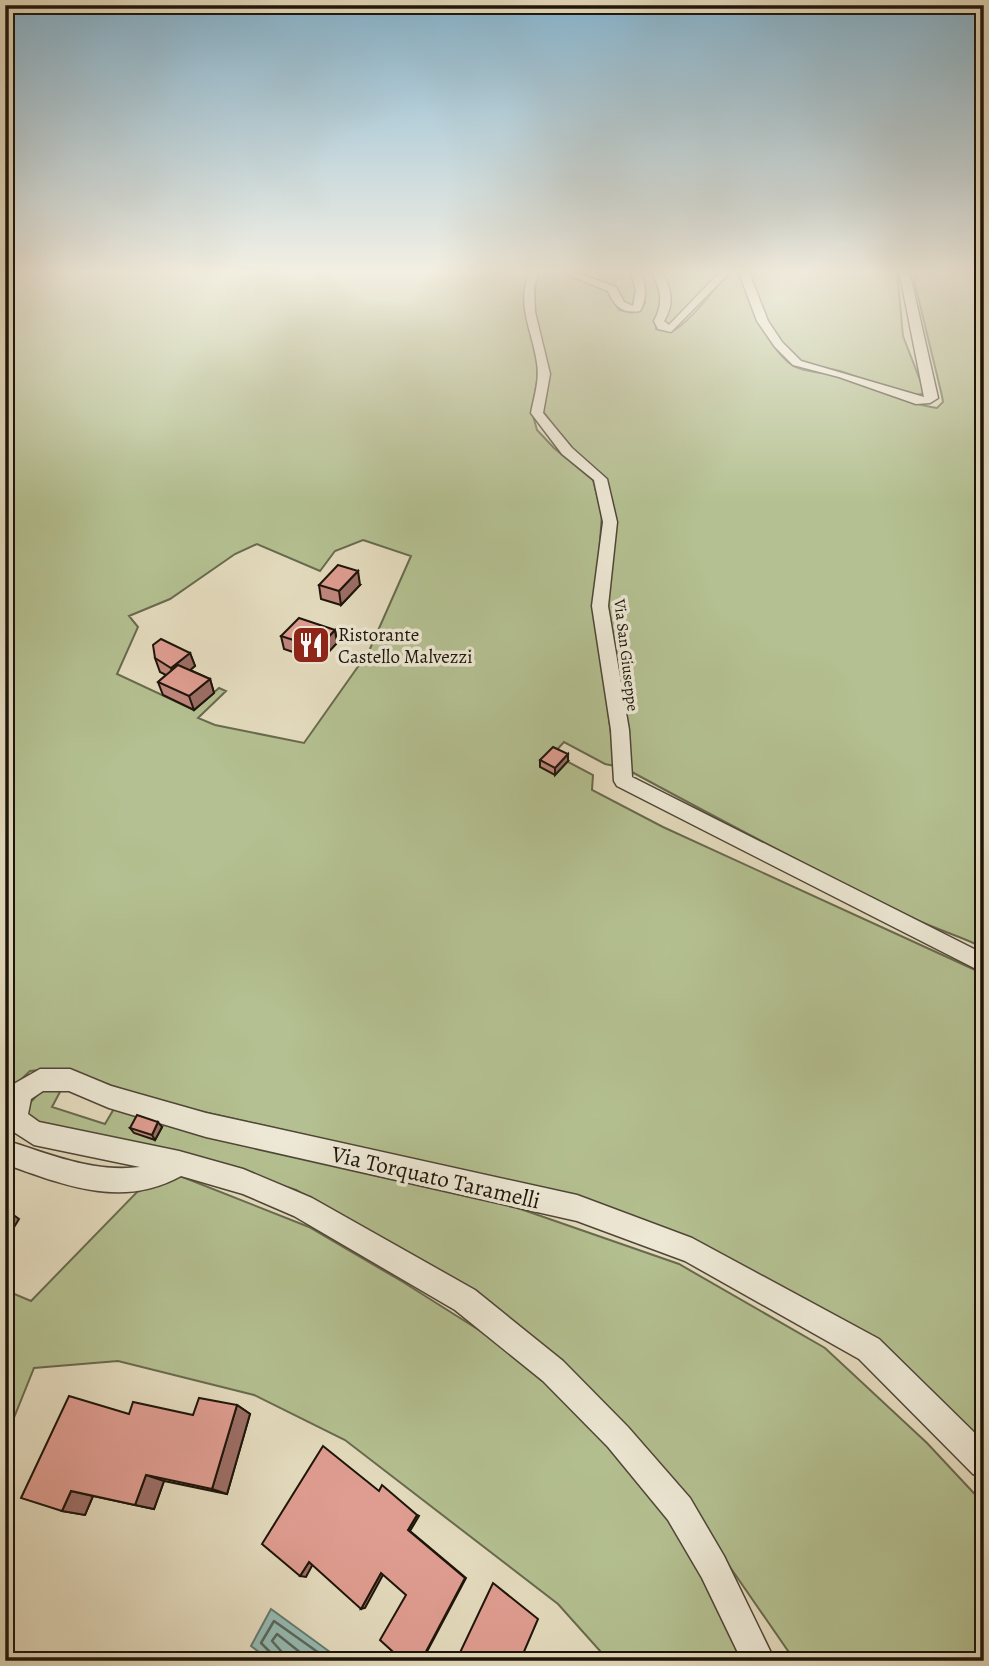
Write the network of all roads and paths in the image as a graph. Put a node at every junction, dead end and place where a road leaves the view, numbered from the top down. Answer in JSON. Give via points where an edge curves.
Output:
{"nodes":[{"id":1,"x":539,"y":348,"type":"edge"},
{"id":2,"x":782,"y":348,"type":"edge"},
{"id":3,"x":921,"y":348,"type":"edge"},
{"id":4,"x":984,"y":964,"type":"edge"},
{"id":5,"x":5,"y":1152,"type":"edge"},
{"id":6,"x":179,"y":1163,"type":"junction"},
{"id":7,"x":984,"y":1463,"type":"edge"},
{"id":8,"x":759,"y":1661,"type":"edge"}],
"edges":[{"from":1,"to":4,"type":"street","name":"Via San Giuseppe","via":[[544,374],[537,413],[567,451],[600,479],[610,522],[600,606],[620,730],[622,781]]},
{"from":2,"to":3,"type":"street","via":[[799,365],[928,401],[932,398]]},
{"from":5,"to":6,"type":"street","via":[[82,1177],[135,1183],[164,1174]]},
{"from":6,"to":7,"type":"street","name":"Via Torquato Taramelli","via":[[34,1132],[15,1119],[20,1093],[40,1080],[70,1080],[109,1097],[206,1125],[577,1208],[692,1251],[869,1349]]},
{"from":6,"to":8,"type":"street","name":"Via Torquato Taramelli","via":[[303,1207],[465,1300],[553,1371],[679,1509]]}]}
